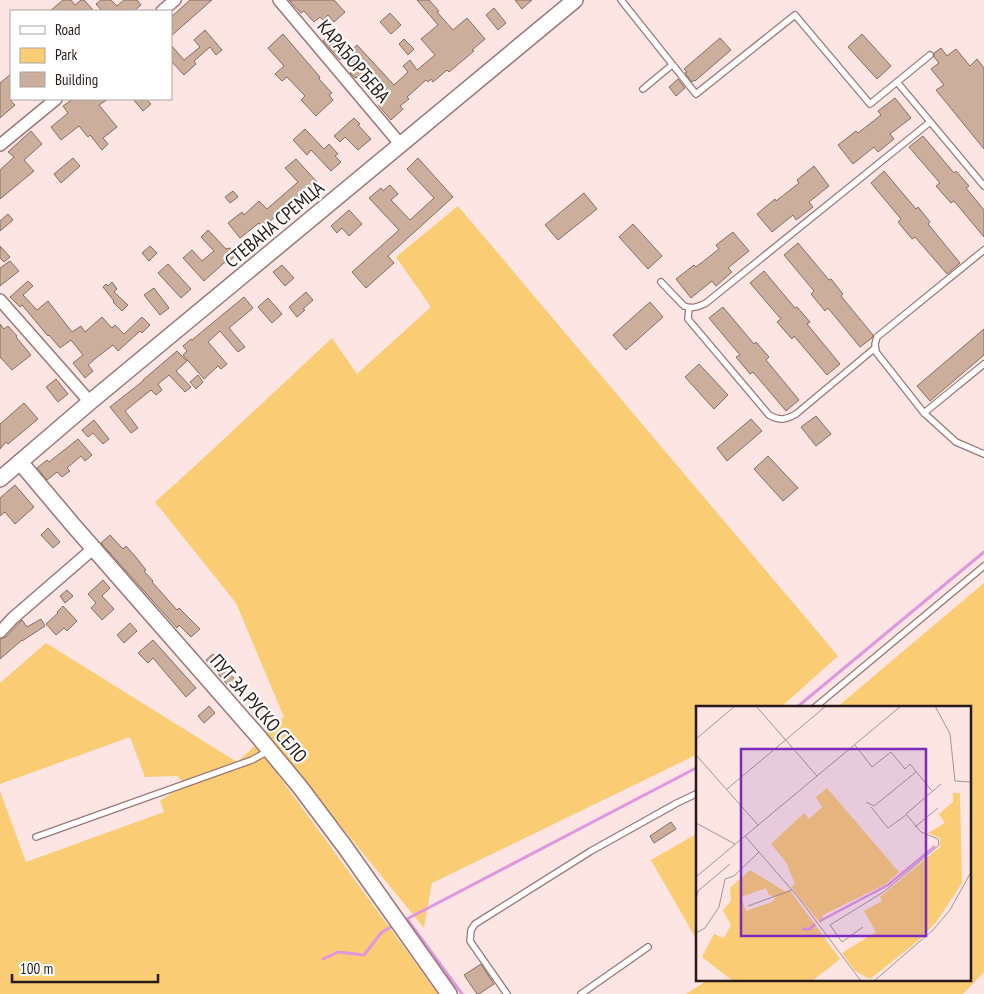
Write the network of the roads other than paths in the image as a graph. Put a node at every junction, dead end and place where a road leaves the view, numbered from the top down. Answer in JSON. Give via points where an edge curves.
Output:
{"nodes":[{"id":1,"x":175,"y":0,"type":"edge"},
{"id":2,"x":279,"y":0,"type":"edge"},
{"id":3,"x":574,"y":0,"type":"edge"},
{"id":4,"x":621,"y":0,"type":"edge"},
{"id":5,"x":163,"y":10,"type":"edge"},
{"id":6,"x":930,"y":55,"type":"dead end"},
{"id":7,"x":672,"y":65,"type":"junction"},
{"id":8,"x":897,"y":82,"type":"junction"},
{"id":9,"x":643,"y":89,"type":"dead end"},
{"id":10,"x":55,"y":100,"type":"edge"},
{"id":11,"x":930,"y":122,"type":"junction"},
{"id":12,"x":0,"y":145,"type":"edge"},
{"id":13,"x":401,"y":145,"type":"junction"},
{"id":14,"x":984,"y":186,"type":"edge"},
{"id":15,"x":984,"y":250,"type":"edge"},
{"id":16,"x":661,"y":282,"type":"dead end"},
{"id":17,"x":0,"y":300,"type":"edge"},
{"id":18,"x":689,"y":308,"type":"junction"},
{"id":19,"x":875,"y":348,"type":"junction"},
{"id":20,"x":984,"y":364,"type":"edge"},
{"id":21,"x":90,"y":402,"type":"junction"},
{"id":22,"x":924,"y":413,"type":"junction"},
{"id":23,"x":984,"y":454,"type":"edge"},
{"id":24,"x":20,"y":462,"type":"junction"},
{"id":25,"x":0,"y":479,"type":"edge"},
{"id":26,"x":94,"y":548,"type":"junction"},
{"id":27,"x":984,"y":566,"type":"edge"},
{"id":28,"x":0,"y":632,"type":"edge"},
{"id":29,"x":816,"y":706,"type":"edge"},
{"id":30,"x":269,"y":750,"type":"junction"},
{"id":31,"x":696,"y":794,"type":"edge"},
{"id":32,"x":36,"y":837,"type":"dead end"},
{"id":33,"x":648,"y":947,"type":"dead end"},
{"id":34,"x":449,"y":994,"type":"edge"},
{"id":35,"x":506,"y":994,"type":"edge"},
{"id":36,"x":581,"y":994,"type":"edge"}],
"edges":[{"from":1,"to":5,"type":"street"},
{"from":2,"to":13,"type":"street","name":"КАРАЂОРЂЕВА"},
{"from":3,"to":13,"type":"main road","name":"СТЕВАНА СРЕМЦА"},
{"from":4,"to":7,"type":"lane"},
{"from":6,"to":8,"type":"lane"},
{"from":7,"to":8,"type":"lane","via":[[696,94],[795,15],[870,104]]},
{"from":7,"to":9,"type":"lane"},
{"from":8,"to":11,"type":"lane"},
{"from":10,"to":12,"type":"street"},
{"from":11,"to":14,"type":"lane"},
{"from":11,"to":18,"type":"lane","via":[[706,303]]},
{"from":13,"to":21,"type":"main road","name":"СТЕВАНА СРЕМЦА"},
{"from":15,"to":19,"type":"lane","via":[[877,337]]},
{"from":16,"to":18,"type":"lane"},
{"from":17,"to":21,"type":"street"},
{"from":18,"to":19,"type":"lane","via":[[688,319],[769,415],[777,420],[796,414]]},
{"from":19,"to":22,"type":"lane"},
{"from":20,"to":22,"type":"lane"},
{"from":21,"to":24,"type":"main road","name":"СТЕВАНА СРЕМЦА"},
{"from":22,"to":23,"type":"lane","via":[[956,442]]},
{"from":24,"to":25,"type":"main road","name":"СТЕВАНА СРЕМЦА"},
{"from":24,"to":26,"type":"main road","name":"ПУТ ЗА РУСКО СЕЛО"},
{"from":26,"to":28,"type":"street"},
{"from":26,"to":30,"type":"main road","name":"ПУТ ЗА РУСКО СЕЛО"},
{"from":27,"to":29,"type":"lane"},
{"from":30,"to":32,"type":"lane","via":[[252,760]]},
{"from":30,"to":34,"type":"main road","name":"ПУТ ЗА РУСКО СЕЛО","via":[[345,847]]},
{"from":31,"to":35,"type":"lane","via":[[590,851],[475,924],[470,941]]},
{"from":33,"to":36,"type":"lane"}]}
